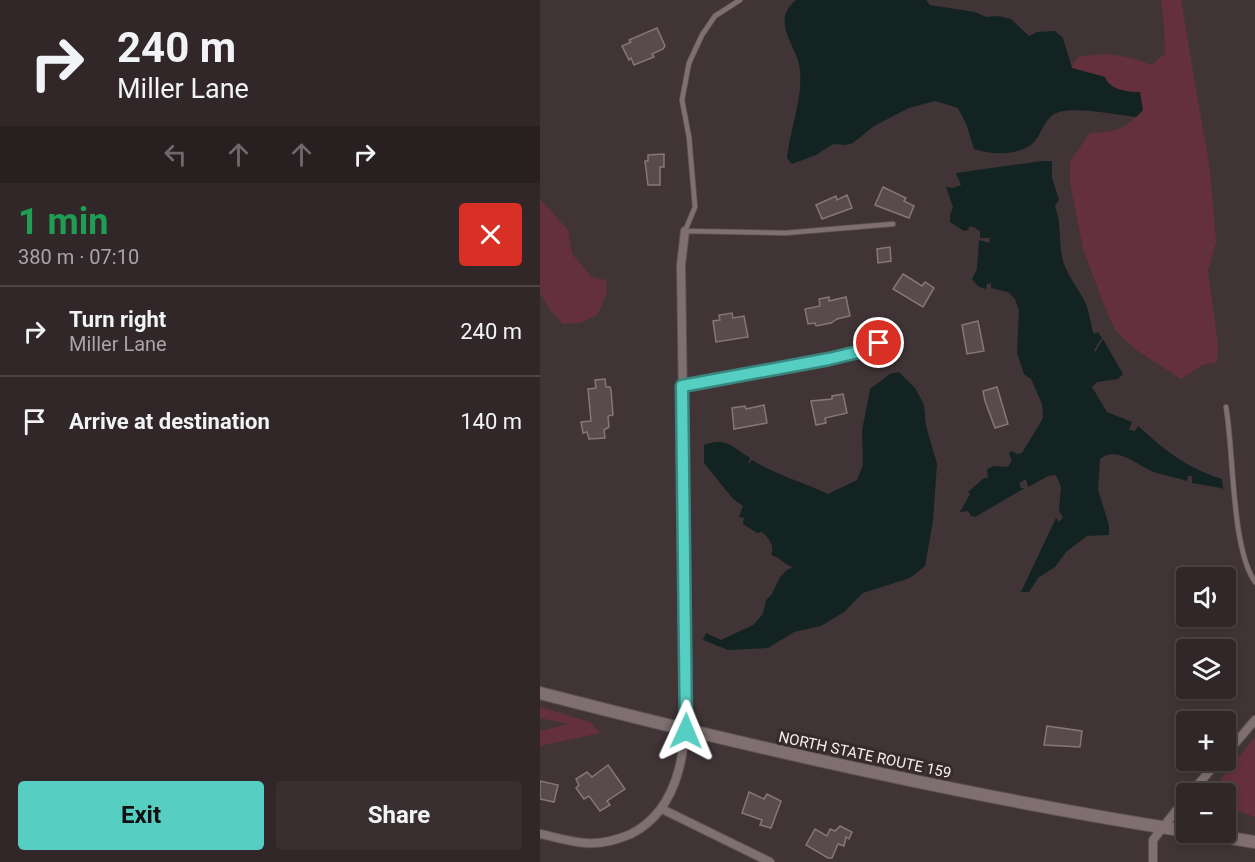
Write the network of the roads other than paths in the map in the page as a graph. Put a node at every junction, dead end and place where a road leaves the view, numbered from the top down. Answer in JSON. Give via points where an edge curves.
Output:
{"nodes":[{"id":1,"x":740,"y":0,"type":"edge"},
{"id":2,"x":893,"y":224,"type":"dead end"},
{"id":3,"x":685,"y":231,"type":"junction"},
{"id":4,"x":892,"y":333,"type":"dead end"},
{"id":5,"x":682,"y":386,"type":"junction"},
{"id":6,"x":1226,"y":407,"type":"dead end"},
{"id":7,"x":1255,"y":582,"type":"edge"},
{"id":8,"x":540,"y":693,"type":"edge"},
{"id":9,"x":1255,"y":720,"type":"edge"},
{"id":10,"x":686,"y":731,"type":"junction"},
{"id":11,"x":1236,"y":742,"type":"edge"},
{"id":12,"x":1210,"y":771,"type":"edge"},
{"id":13,"x":1199,"y":783,"type":"edge"},
{"id":14,"x":662,"y":808,"type":"junction"},
{"id":15,"x":1176,"y":810,"type":"edge"},
{"id":16,"x":1162,"y":827,"type":"junction"},
{"id":17,"x":1176,"y":829,"type":"edge"},
{"id":18,"x":540,"y":834,"type":"edge"},
{"id":19,"x":1236,"y":839,"type":"edge"},
{"id":20,"x":1255,"y":842,"type":"edge"},
{"id":21,"x":770,"y":862,"type":"edge"},
{"id":22,"x":1153,"y":862,"type":"edge"}],
"edges":[{"from":1,"to":3,"type":"lane","via":[[715,16],[689,63],[682,100],[695,207]]},
{"from":2,"to":3,"type":"lane","via":[[785,234]]},
{"from":3,"to":5,"type":"street","via":[[681,265]]},
{"from":4,"to":5,"type":"street","via":[[862,351]]},
{"from":5,"to":10,"type":"street"},
{"from":6,"to":7,"type":"lane","via":[[1239,532],[1244,558]]},
{"from":8,"to":10,"type":"main road","name":"NORTH STATE ROUTE 159"},
{"from":9,"to":11,"type":"street"},
{"from":10,"to":14,"type":"street","via":[[678,773]]},
{"from":10,"to":16,"type":"main road","name":"NORTH STATE ROUTE 159","via":[[985,795]]},
{"from":12,"to":13,"type":"street"},
{"from":14,"to":18,"type":"street","via":[[644,826],[614,840],[585,843]]},
{"from":14,"to":21,"type":"street"},
{"from":15,"to":16,"type":"street"},
{"from":16,"to":17,"type":"main road","name":"NORTH STATE ROUTE 159"},
{"from":16,"to":22,"type":"street","via":[[1153,840]]},
{"from":19,"to":20,"type":"main road"}]}
